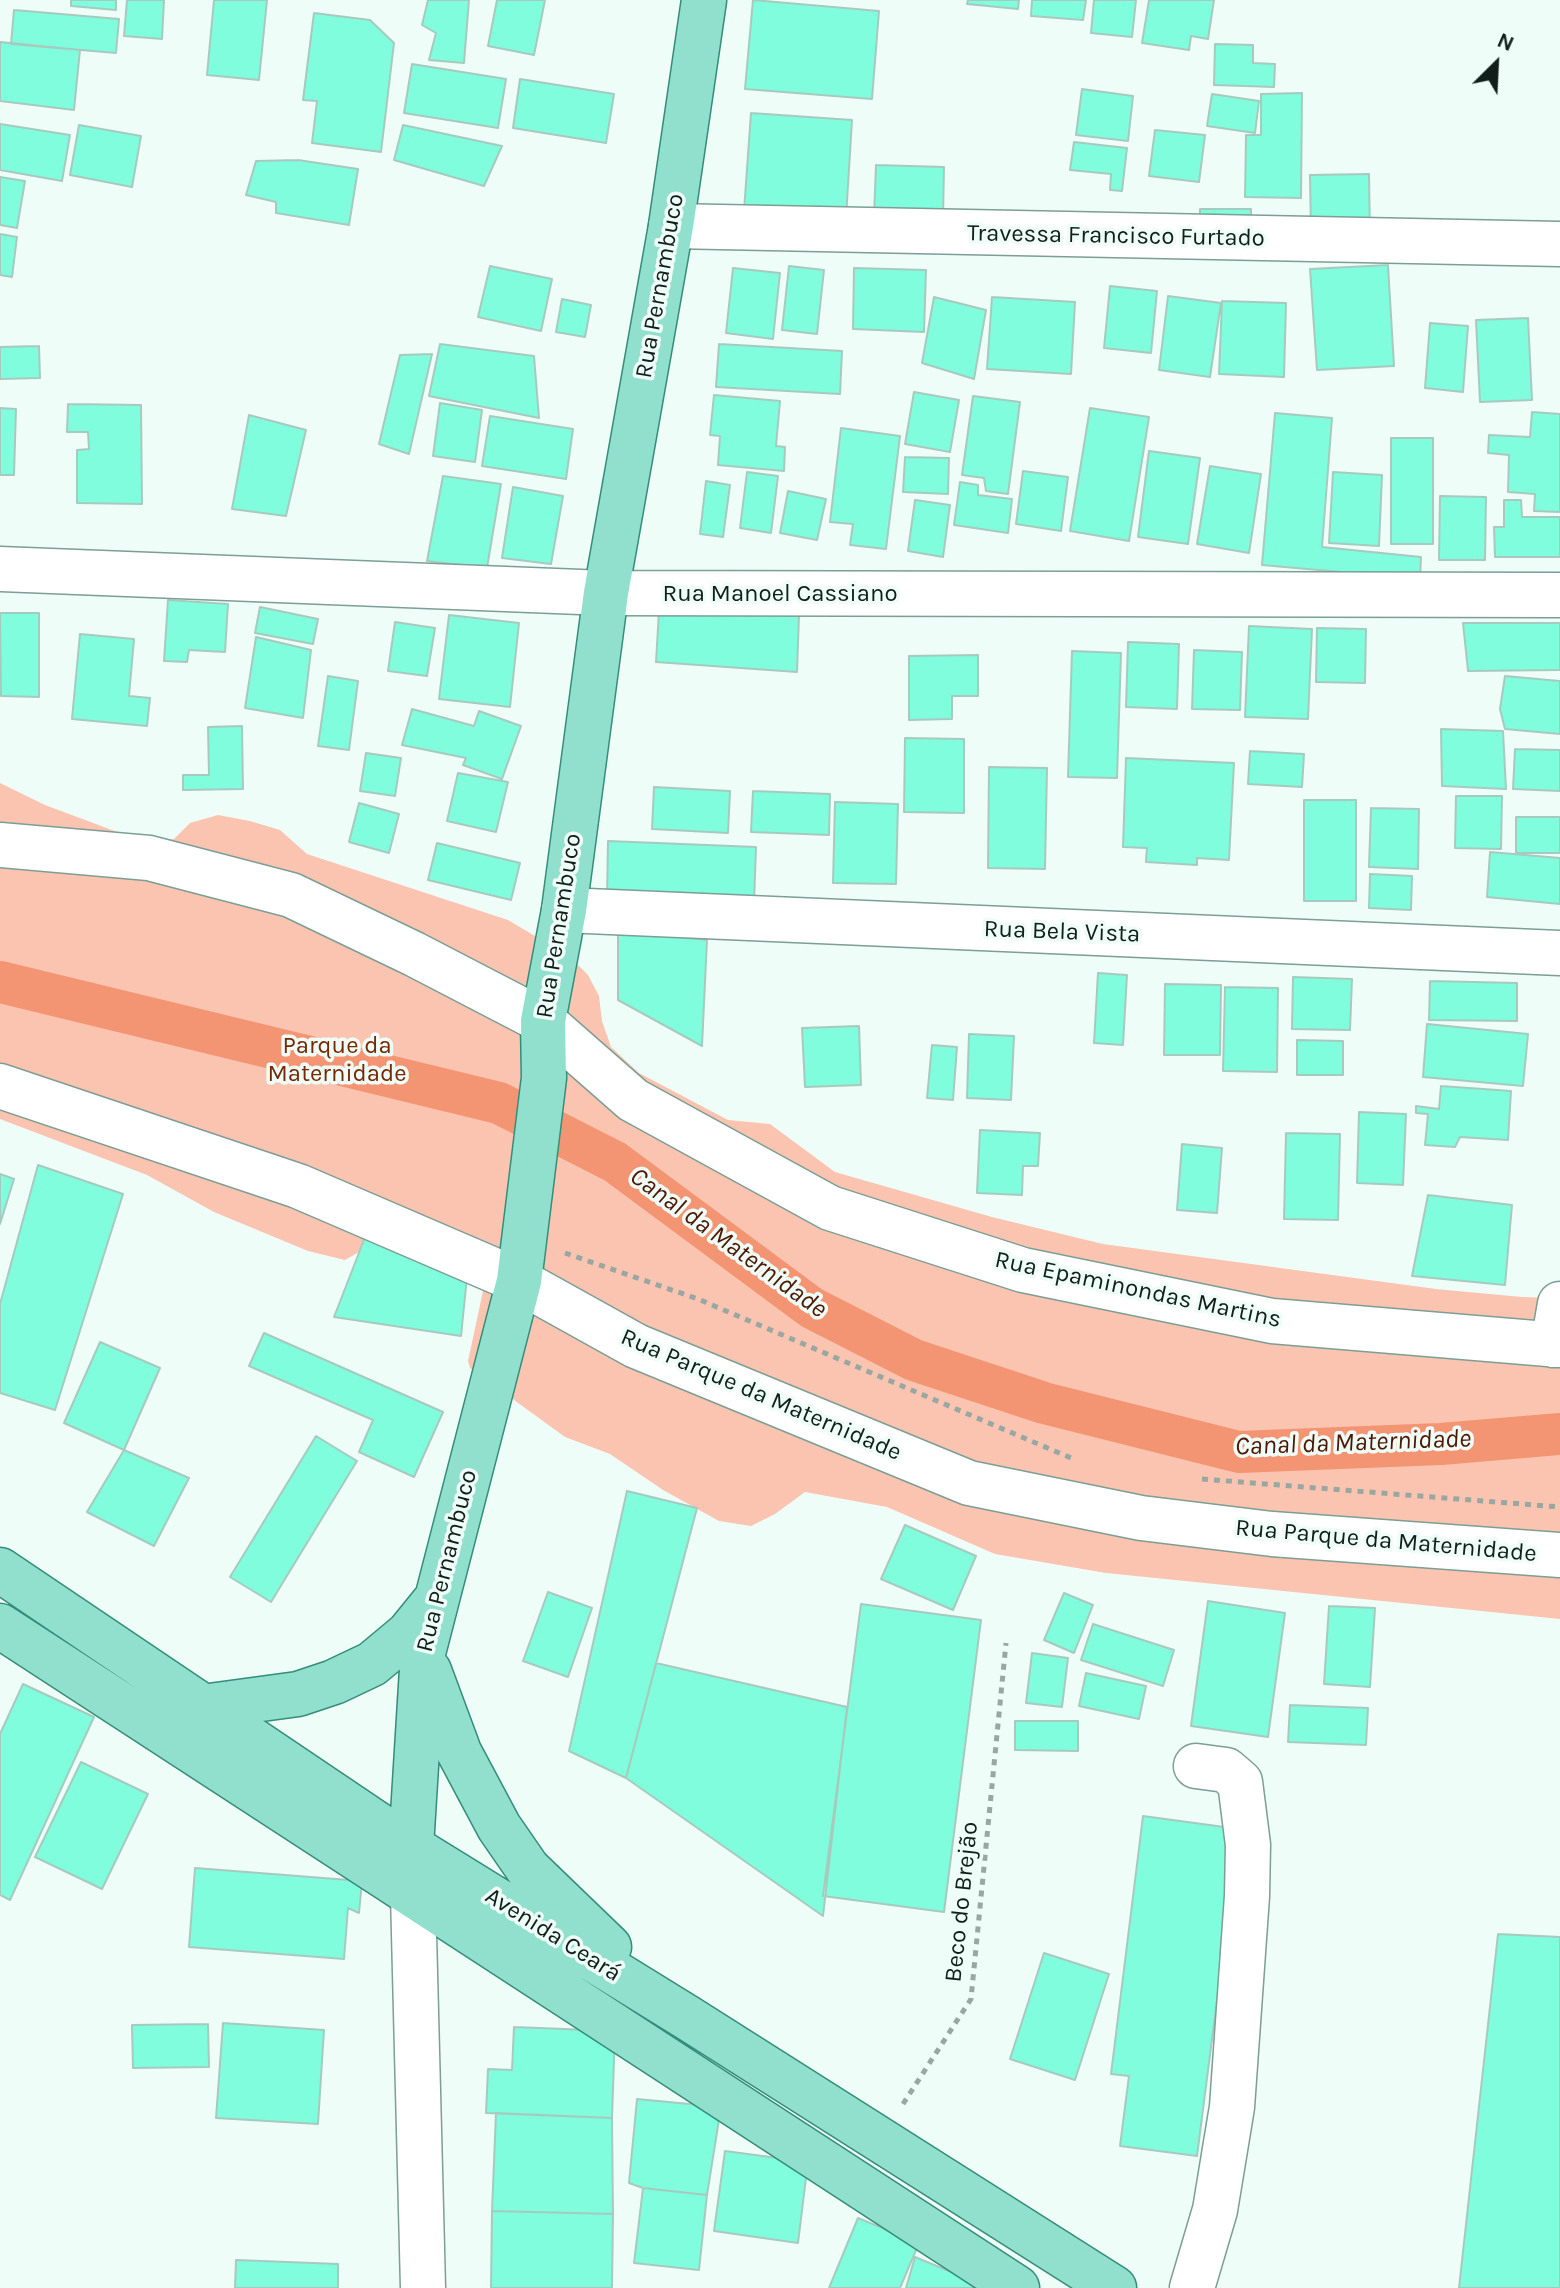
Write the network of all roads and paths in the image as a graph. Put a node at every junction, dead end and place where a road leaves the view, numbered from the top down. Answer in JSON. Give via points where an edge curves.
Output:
{"nodes":[{"id":1,"x":704,"y":0,"type":"edge"},
{"id":2,"x":671,"y":226,"type":"junction"},
{"id":3,"x":1560,"y":244,"type":"edge"},
{"id":4,"x":0,"y":569,"type":"edge"},
{"id":5,"x":606,"y":593,"type":"junction"},
{"id":6,"x":1560,"y":595,"type":"edge"},
{"id":7,"x":0,"y":845,"type":"edge"},
{"id":8,"x":564,"y":910,"type":"junction"},
{"id":9,"x":1560,"y":953,"type":"edge"},
{"id":10,"x":543,"y":1021,"type":"junction"},
{"id":11,"x":0,"y":1086,"type":"edge"},
{"id":12,"x":522,"y":1261,"type":"junction"},
{"id":13,"x":1558,"y":1331,"type":"edge"},
{"id":14,"x":1075,"y":1459,"type":"dead end"},
{"id":15,"x":1198,"y":1479,"type":"dead end"},
{"id":16,"x":1560,"y":1507,"type":"edge"},
{"id":17,"x":1560,"y":1555,"type":"edge"},
{"id":18,"x":0,"y":1570,"type":"edge"},
{"id":19,"x":435,"y":1600,"type":"junction"},
{"id":20,"x":0,"y":1626,"type":"edge"},
{"id":21,"x":1006,"y":1643,"type":"dead end"},
{"id":22,"x":423,"y":1653,"type":"junction"},
{"id":23,"x":202,"y":1707,"type":"junction"},
{"id":24,"x":1196,"y":1766,"type":"dead end"},
{"id":25,"x":411,"y":1847,"type":"junction"},
{"id":26,"x":413,"y":1894,"type":"junction"},
{"id":27,"x":688,"y":2018,"type":"junction"},
{"id":28,"x":879,"y":2140,"type":"junction"},
{"id":29,"x":423,"y":2288,"type":"edge"},
{"id":30,"x":1017,"y":2288,"type":"edge"},
{"id":31,"x":1114,"y":2288,"type":"edge"},
{"id":32,"x":1192,"y":2288,"type":"edge"}],
"edges":[{"from":1,"to":2,"type":"main road","name":"Rua Pernambuco"},
{"from":2,"to":3,"type":"street","name":"Travessa Francisco Furtado"},
{"from":2,"to":5,"type":"main road","name":"Rua Pernambuco"},
{"from":4,"to":5,"type":"street","name":"Rua Manoel Cassiano"},
{"from":5,"to":6,"type":"street","name":"Rua Manoel Cassiano"},
{"from":5,"to":8,"type":"main road","name":"Rua Pernambuco"},
{"from":7,"to":10,"type":"street","name":"Rua Epaminondas Martins","via":[[149,858],[291,895]]},
{"from":8,"to":9,"type":"street","name":"Rua Bela Vista"},
{"from":8,"to":10,"type":"main road","name":"Rua Pernambuco"},
{"from":10,"to":12,"type":"main road","name":"Rua Pernambuco","via":[[544,1078]]},
{"from":10,"to":13,"type":"street","name":"Rua Epaminondas Martins","via":[[633,1100],[830,1208],[1023,1270],[1272,1321]]},
{"from":11,"to":12,"type":"street","name":"Rua Parque da Maternidade"},
{"from":12,"to":14,"type":"path","via":[[587,1260],[698,1299]]},
{"from":12,"to":17,"type":"street","name":"Rua Parque da Maternidade","via":[[636,1346],[969,1483],[1141,1518],[1272,1534]]},
{"from":12,"to":19,"type":"main road","name":"Rua Pernambuco"},
{"from":15,"to":16,"type":"path","name":"Rua Parque da Maternidade"},
{"from":18,"to":23,"type":"main road","name":"Avenida Ceará"},
{"from":19,"to":22,"type":"main road","name":"Rua Pernambuco"},
{"from":19,"to":23,"type":"main road","via":[[408,1634],[372,1664],[334,1682],[298,1694]]},
{"from":20,"to":26,"type":"main road","name":"Avenida Ceará"},
{"from":21,"to":28,"type":"path","name":"Beco do Brejão","via":[[971,1999]]},
{"from":22,"to":25,"type":"main road","name":"Rua Pernambuco"},
{"from":22,"to":27,"type":"main road","via":[[459,1752],[528,1869]]},
{"from":23,"to":25,"type":"main road","name":"Avenida Ceará"},
{"from":24,"to":32,"type":"street","via":[[1226,1770],[1240,1782],[1248,1871],[1226,2156]]},
{"from":25,"to":26,"type":"main road","name":"Rua Pernambuco"},
{"from":25,"to":27,"type":"main road","name":"Avenida Ceará"},
{"from":26,"to":29,"type":"street"},
{"from":26,"to":30,"type":"main road","name":"Avenida Ceará"},
{"from":27,"to":28,"type":"main road","name":"Avenida Ceará"},
{"from":28,"to":31,"type":"main road","name":"Avenida Ceará"}]}
